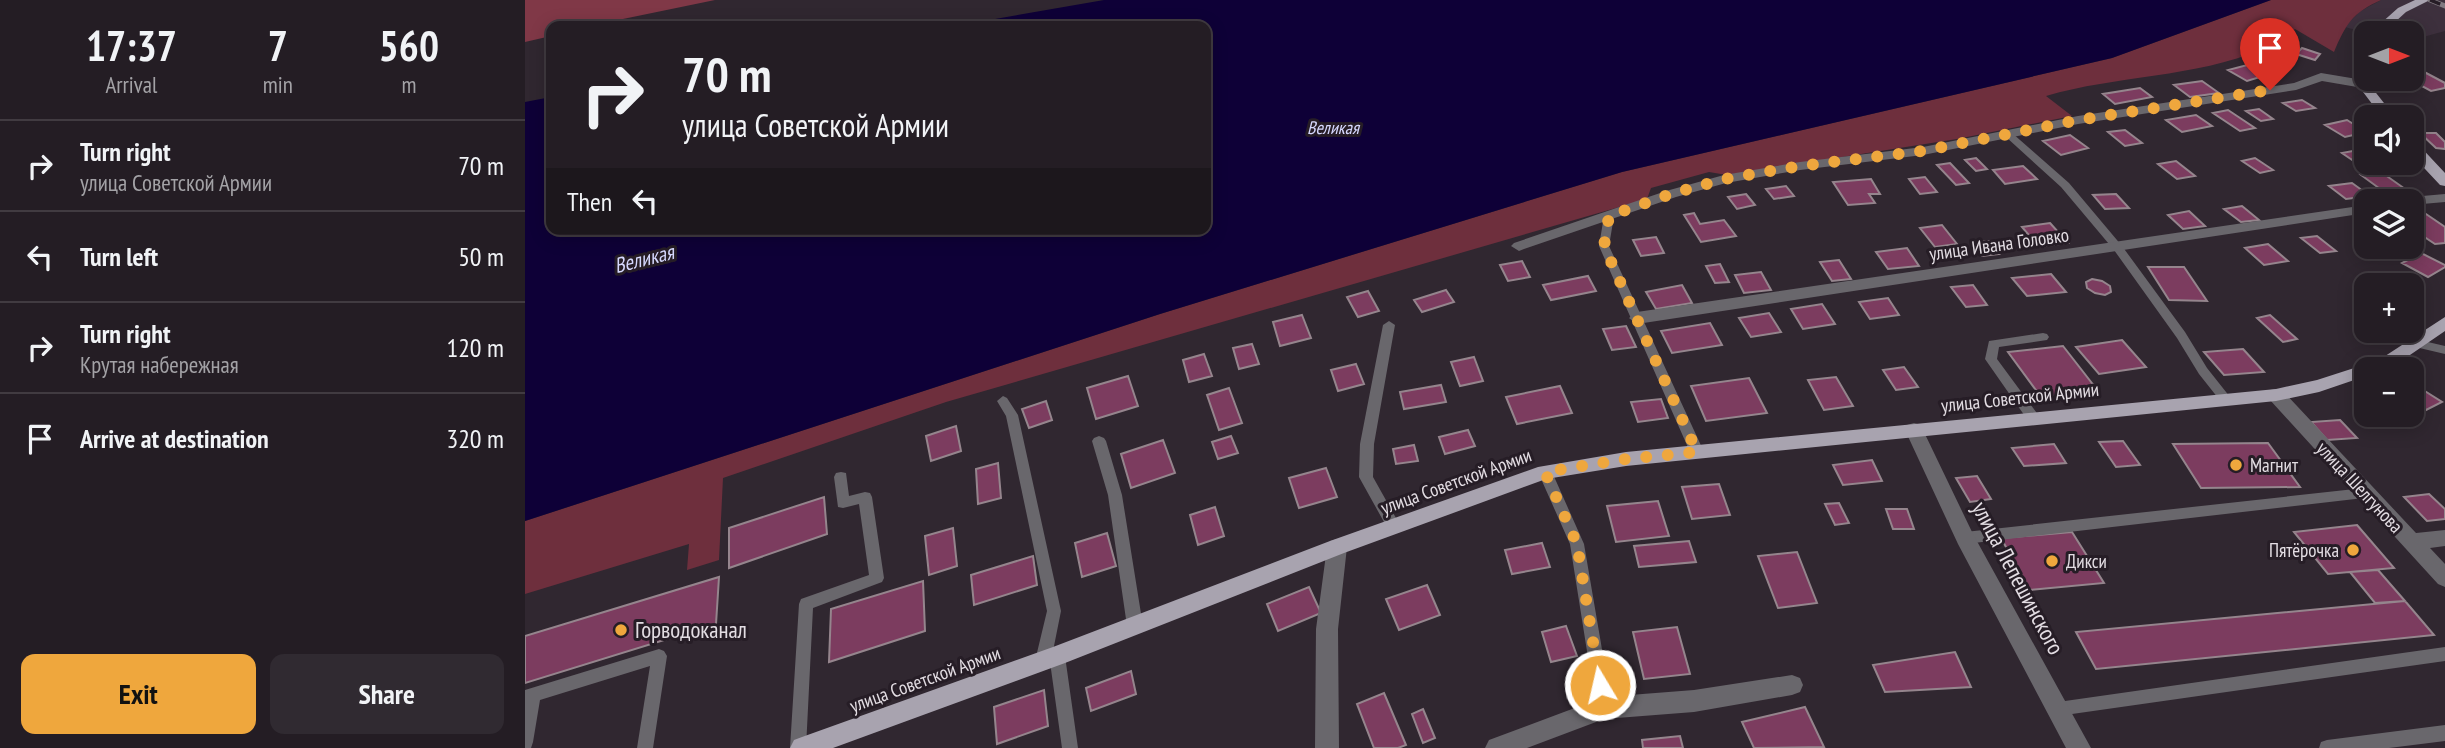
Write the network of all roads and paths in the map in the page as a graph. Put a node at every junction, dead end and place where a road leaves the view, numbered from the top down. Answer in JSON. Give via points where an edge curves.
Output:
{"nodes":[{"id":1,"x":2424,"y":0,"type":"edge"},
{"id":2,"x":2390,"y":21,"type":"edge"},
{"id":3,"x":2354,"y":82,"type":"edge"},
{"id":4,"x":2369,"y":91,"type":"edge"},
{"id":5,"x":2380,"y":105,"type":"edge"},
{"id":6,"x":2009,"y":135,"type":"junction"},
{"id":7,"x":2424,"y":159,"type":"edge"},
{"id":8,"x":2445,"y":182,"type":"edge"},
{"id":9,"x":2445,"y":198,"type":"edge"},
{"id":10,"x":2424,"y":200,"type":"edge"},
{"id":11,"x":2354,"y":211,"type":"edge"},
{"id":12,"x":1609,"y":216,"type":"junction"},
{"id":13,"x":1519,"y":246,"type":"dead end"},
{"id":14,"x":2118,"y":248,"type":"junction"},
{"id":15,"x":1637,"y":318,"type":"junction"},
{"id":16,"x":2445,"y":323,"type":"edge"},
{"id":17,"x":1389,"y":325,"type":"dead end"},
{"id":18,"x":2043,"y":337,"type":"dead end"},
{"id":19,"x":2415,"y":344,"type":"junction"},
{"id":20,"x":2445,"y":350,"type":"edge"},
{"id":21,"x":2396,"y":357,"type":"edge"},
{"id":22,"x":2354,"y":374,"type":"edge"},
{"id":23,"x":2276,"y":395,"type":"junction"},
{"id":24,"x":2226,"y":400,"type":"junction"},
{"id":25,"x":1003,"y":401,"type":"dead end"},
{"id":26,"x":2034,"y":419,"type":"junction"},
{"id":27,"x":1914,"y":430,"type":"junction"},
{"id":28,"x":1099,"y":441,"type":"dead end"},
{"id":29,"x":1697,"y":452,"type":"junction"},
{"id":30,"x":1545,"y":472,"type":"junction"},
{"id":31,"x":841,"y":477,"type":"dead end"},
{"id":32,"x":2324,"y":485,"type":"dead end"},
{"id":33,"x":2364,"y":493,"type":"junction"},
{"id":34,"x":2336,"y":497,"type":"junction"},
{"id":35,"x":1394,"y":527,"type":"junction"},
{"id":36,"x":1965,"y":538,"type":"junction"},
{"id":37,"x":2445,"y":538,"type":"edge"},
{"id":38,"x":2411,"y":542,"type":"junction"},
{"id":39,"x":1337,"y":547,"type":"junction"},
{"id":40,"x":2445,"y":578,"type":"edge"},
{"id":41,"x":1135,"y":626,"type":"junction"},
{"id":42,"x":2445,"y":654,"type":"edge"},
{"id":43,"x":1050,"y":658,"type":"junction"},
{"id":44,"x":1792,"y":685,"type":"dead end"},
{"id":45,"x":529,"y":696,"type":"edge"},
{"id":46,"x":1604,"y":708,"type":"junction"},
{"id":47,"x":2058,"y":709,"type":"junction"},
{"id":48,"x":2445,"y":733,"type":"edge"},
{"id":49,"x":525,"y":742,"type":"edge"},
{"id":50,"x":645,"y":748,"type":"edge"},
{"id":51,"x":800,"y":748,"type":"edge"},
{"id":52,"x":1070,"y":748,"type":"edge"},
{"id":53,"x":1327,"y":748,"type":"edge"},
{"id":54,"x":1497,"y":748,"type":"edge"},
{"id":55,"x":2080,"y":748,"type":"edge"},
{"id":56,"x":2327,"y":748,"type":"edge"}],
"edges":[{"from":1,"to":2,"type":"main road"},
{"from":3,"to":6,"type":"street","via":[[2321,77],[2296,86]]},
{"from":4,"to":5,"type":"main road"},
{"from":6,"to":12,"type":"street","via":[[1724,179]]},
{"from":6,"to":14,"type":"lane","via":[[2065,185]]},
{"from":7,"to":8,"type":"main road"},
{"from":9,"to":10,"type":"street"},
{"from":11,"to":14,"type":"street","name":"улица Ивана Головко"},
{"from":12,"to":13,"type":"street"},
{"from":12,"to":15,"type":"lane","via":[[1604,246]]},
{"from":14,"to":15,"type":"street","name":"улица Ивана Головко"},
{"from":14,"to":24,"type":"lane"},
{"from":15,"to":29,"type":"lane"},
{"from":16,"to":19,"type":"main road","name":"улица Советской Армии"},
{"from":17,"to":35,"type":"lane","via":[[1367,444],[1366,477]]},
{"from":18,"to":26,"type":"lane","via":[[1993,344],[1991,359]]},
{"from":19,"to":20,"type":"lane"},
{"from":19,"to":21,"type":"main road","name":"улица Советской Армии"},
{"from":22,"to":23,"type":"main road","name":"улица Советской Армии"},
{"from":23,"to":24,"type":"main road","name":"улица Советской Армии"},
{"from":23,"to":33,"type":"street","name":"улица Шелгунова"},
{"from":24,"to":26,"type":"main road","name":"улица Советской Армии"},
{"from":25,"to":43,"type":"lane","via":[[1012,415],[1054,611]]},
{"from":26,"to":27,"type":"main road","name":"улица Советской Армии"},
{"from":27,"to":29,"type":"main road","name":"улица Советской Армии"},
{"from":27,"to":36,"type":"street","name":"улица Лепешинского"},
{"from":28,"to":41,"type":"lane","via":[[1115,495]]},
{"from":29,"to":30,"type":"main road","name":"улица Советской Армии"},
{"from":30,"to":35,"type":"main road","name":"улица Советской Армии"},
{"from":30,"to":46,"type":"lane","via":[[1577,544]]},
{"from":31,"to":51,"type":"lane","via":[[843,503],[865,497],[877,578],[806,604]]},
{"from":32,"to":34,"type":"lane"},
{"from":33,"to":34,"type":"lane"},
{"from":33,"to":38,"type":"street","name":"улица Шелгунова"},
{"from":34,"to":36,"type":"lane"},
{"from":35,"to":39,"type":"main road","name":"улица Советской Армии"},
{"from":36,"to":47,"type":"street","name":"улица Лепешинского"},
{"from":37,"to":38,"type":"street"},
{"from":38,"to":40,"type":"street","name":"улица Шелгунова"},
{"from":39,"to":41,"type":"main road","name":"улица Советской Армии"},
{"from":39,"to":53,"type":"street","via":[[1328,629]]},
{"from":41,"to":43,"type":"main road","name":"улица Советской Армии"},
{"from":42,"to":47,"type":"lane"},
{"from":43,"to":51,"type":"main road","name":"улица Советской Армии"},
{"from":43,"to":52,"type":"lane"},
{"from":44,"to":46,"type":"street","via":[[1693,701]]},
{"from":45,"to":49,"type":"lane"},
{"from":45,"to":50,"type":"lane","via":[[659,656]]},
{"from":46,"to":54,"type":"street"},
{"from":47,"to":55,"type":"street","name":"улица Лепешинского"},
{"from":48,"to":56,"type":"lane"}]}
